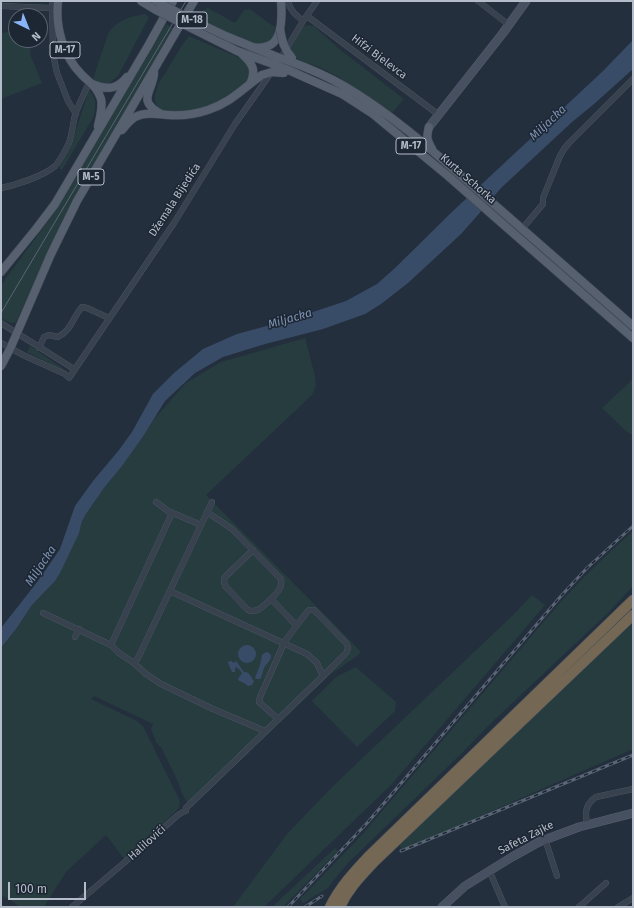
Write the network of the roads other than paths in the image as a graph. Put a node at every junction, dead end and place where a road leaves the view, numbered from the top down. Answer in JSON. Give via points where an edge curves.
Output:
{"nodes":[{"id":1,"x":140,"y":1,"type":"edge"},
{"id":2,"x":156,"y":1,"type":"edge"},
{"id":3,"x":173,"y":1,"type":"edge"},
{"id":4,"x":194,"y":1,"type":"edge"},
{"id":5,"x":281,"y":1,"type":"edge"},
{"id":6,"x":288,"y":1,"type":"edge"},
{"id":7,"x":317,"y":1,"type":"edge"},
{"id":8,"x":478,"y":1,"type":"edge"},
{"id":9,"x":526,"y":1,"type":"edge"},
{"id":10,"x":54,"y":4,"type":"edge"},
{"id":11,"x":1,"y":6,"type":"edge"},
{"id":12,"x":307,"y":16,"type":"junction"},
{"id":13,"x":303,"y":22,"type":"junction"},
{"id":14,"x":509,"y":25,"type":"junction"},
{"id":15,"x":280,"y":29,"type":"junction"},
{"id":16,"x":226,"y":41,"type":"junction"},
{"id":17,"x":252,"y":48,"type":"junction"},
{"id":18,"x":238,"y":51,"type":"junction"},
{"id":19,"x":143,"y":55,"type":"junction"},
{"id":20,"x":275,"y":60,"type":"junction"},
{"id":21,"x":301,"y":66,"type":"joint"},
{"id":22,"x":289,"y":67,"type":"junction"},
{"id":23,"x":153,"y":70,"type":"junction"},
{"id":24,"x":633,"y":79,"type":"edge"},
{"id":25,"x":89,"y":86,"type":"junction"},
{"id":26,"x":248,"y":86,"type":"junction"},
{"id":27,"x":76,"y":114,"type":"junction"},
{"id":28,"x":161,"y":114,"type":"junction"},
{"id":29,"x":439,"y":115,"type":"junction"},
{"id":30,"x":429,"y":127,"type":"junction"},
{"id":31,"x":406,"y":129,"type":"junction"},
{"id":32,"x":97,"y":133,"type":"junction"},
{"id":33,"x":114,"y":137,"type":"junction"},
{"id":34,"x":433,"y":152,"type":"junction"},
{"id":35,"x":1,"y":188,"type":"edge"},
{"id":36,"x":472,"y":191,"type":"junction"},
{"id":37,"x":494,"y":211,"type":"junction"},
{"id":38,"x":522,"y":229,"type":"junction"},
{"id":39,"x":1,"y":272,"type":"edge"},
{"id":40,"x":109,"y":318,"type":"junction"},
{"id":41,"x":1,"y":323,"type":"edge"},
{"id":42,"x":633,"y":326,"type":"edge"},
{"id":43,"x":17,"y":333,"type":"junction"},
{"id":44,"x":633,"y":338,"type":"edge"},
{"id":45,"x":1,"y":343,"type":"edge"},
{"id":46,"x":39,"y":348,"type":"junction"},
{"id":47,"x":10,"y":349,"type":"junction"},
{"id":48,"x":1,"y":366,"type":"edge"},
{"id":49,"x":74,"y":369,"type":"junction"},
{"id":50,"x":156,"y":502,"type":"dead end"},
{"id":51,"x":212,"y":502,"type":"dead end"},
{"id":52,"x":207,"y":512,"type":"junction"},
{"id":53,"x":172,"y":513,"type":"junction"},
{"id":54,"x":201,"y":525,"type":"junction"},
{"id":55,"x":253,"y":550,"type":"junction"},
{"id":56,"x":170,"y":591,"type":"junction"},
{"id":57,"x":633,"y":594,"type":"edge"},
{"id":58,"x":271,"y":599,"type":"junction"},
{"id":59,"x":633,"y":600,"type":"edge"},
{"id":60,"x":43,"y":612,"type":"dead end"},
{"id":61,"x":633,"y":615,"type":"edge"},
{"id":62,"x":633,"y":621,"type":"edge"},
{"id":63,"x":296,"y":625,"type":"junction"},
{"id":64,"x":79,"y":629,"type":"junction"},
{"id":65,"x":75,"y":637,"type":"dead end"},
{"id":66,"x":284,"y":643,"type":"junction"},
{"id":67,"x":111,"y":645,"type":"junction"},
{"id":68,"x":134,"y":663,"type":"junction"},
{"id":69,"x":324,"y":675,"type":"junction"},
{"id":70,"x":541,"y":689,"type":"junction"},
{"id":71,"x":278,"y":719,"type":"junction"},
{"id":72,"x":265,"y":731,"type":"junction"},
{"id":73,"x":498,"y":744,"type":"junction"},
{"id":74,"x":633,"y":789,"type":"edge"},
{"id":75,"x":633,"y":813,"type":"edge"},
{"id":76,"x":587,"y":824,"type":"junction"},
{"id":77,"x":545,"y":839,"type":"junction"},
{"id":78,"x":489,"y":870,"type":"junction"},
{"id":79,"x":557,"y":876,"type":"dead end"},
{"id":80,"x":606,"y":883,"type":"dead end"},
{"id":81,"x":633,"y":898,"type":"edge"},
{"id":82,"x":72,"y":907,"type":"edge"},
{"id":83,"x":330,"y":907,"type":"edge"},
{"id":84,"x":340,"y":907,"type":"edge"},
{"id":85,"x":442,"y":907,"type":"edge"},
{"id":86,"x":505,"y":907,"type":"edge"},
{"id":87,"x":578,"y":907,"type":"edge"},
{"id":88,"x":618,"y":907,"type":"edge"}],
"edges":[{"from":1,"to":16,"type":"main road","name":"Kurta Schorka","bridge":true,"via":[[185,25]]},
{"from":2,"to":16,"type":"main road","name":"Kurta Schorka","number":"M-18","bridge":true},
{"from":3,"to":19,"type":"main road"},
{"from":4,"to":23,"type":"main road","number":"M-5"},
{"from":5,"to":15,"type":"main road"},
{"from":6,"to":13,"type":"street","via":[[292,12]]},
{"from":7,"to":12,"type":"street","name":"Džemala Bijedića"},
{"from":8,"to":14,"type":"street"},
{"from":9,"to":14,"type":"main road"},
{"from":10,"to":11,"type":"street"},
{"from":10,"to":25,"type":"main road","number":"M-17","via":[[65,51]]},
{"from":10,"to":27,"type":"street","via":[[53,54],[57,73]]},
{"from":12,"to":13,"type":"street","name":"Džemala Bijedića"},
{"from":12,"to":29,"type":"street","name":"Hifzi Bjelevca"},
{"from":13,"to":40,"type":"street","name":"Džemala Bijedića","via":[[235,124],[174,223]]},
{"from":14,"to":29,"type":"main road"},
{"from":15,"to":17,"type":"main road","bridge":true,"via":[[271,45]]},
{"from":15,"to":22,"type":"main road","bridge":true},
{"from":16,"to":17,"type":"main road","name":"Kurta Schorka","number":"M-18"},
{"from":16,"to":18,"type":"main road","name":"Kurta Schorka"},
{"from":17,"to":20,"type":"main road","name":"Kurta Schorka","number":"M-18"},
{"from":18,"to":20,"type":"main road","name":"Kurta Schorka"},
{"from":18,"to":26,"type":"main road","via":[[253,68],[253,77]]},
{"from":19,"to":25,"type":"main road","via":[[116,86]]},
{"from":19,"to":32,"type":"main road","number":"M-5"},
{"from":20,"to":22,"type":"main road","name":"Kurta Schorka","number":"M-18","bridge":true},
{"from":21,"to":22,"type":"main road","name":"Kurta Schorka","number":"M-18"},
{"from":21,"to":31,"type":"main road","name":"Kurta Schorka","number":"M-17","via":[[344,86]]},
{"from":22,"to":26,"type":"main road","bridge":true,"via":[[262,75]]},
{"from":22,"to":36,"type":"main road","name":"Kurta Schorka","number":"M-17","via":[[342,94],[373,114]]},
{"from":23,"to":28,"type":"main road","via":[[154,78],[147,98],[153,109]]},
{"from":23,"to":33,"type":"main road","number":"M-5"},
{"from":24,"to":38,"type":"street","via":[[564,149],[546,188],[543,204]]},
{"from":25,"to":27,"type":"street"},
{"from":25,"to":32,"type":"main road","via":[[100,96],[102,106]]},
{"from":26,"to":28,"type":"main road","via":[[227,102],[198,113]]},
{"from":27,"to":35,"type":"street","via":[[69,142],[53,168],[23,182]]},
{"from":28,"to":33,"type":"main road","via":[[135,117]]},
{"from":29,"to":30,"type":"main road"},
{"from":30,"to":31,"type":"main road","via":[[417,133]]},
{"from":30,"to":34,"type":"main road","via":[[426,135]]},
{"from":31,"to":34,"type":"main road","name":"Kurta Schorka","number":"M-17"},
{"from":32,"to":39,"type":"main road","number":"M-5","via":[[48,214]]},
{"from":33,"to":43,"type":"main road","number":"M-5","via":[[59,237]]},
{"from":34,"to":36,"type":"main road","name":"Kurta Schorka","number":"M-17"},
{"from":36,"to":37,"type":"main road","name":"Kurta Schorka","number":"M-17"},
{"from":37,"to":38,"type":"main road","name":"Kurta Schorka","number":"M-17"},
{"from":37,"to":44,"type":"main road","name":"Kurta Schorka","number":"M-17"},
{"from":38,"to":42,"type":"main road","name":"Kurta Schorka","number":"M-17"},
{"from":40,"to":46,"type":"street","via":[[82,307],[64,334],[58,337],[44,337]]},
{"from":40,"to":49,"type":"street","name":"Džemala Bijedića"},
{"from":41,"to":43,"type":"street"},
{"from":43,"to":46,"type":"street"},
{"from":43,"to":47,"type":"main road","number":"M-5"},
{"from":45,"to":47,"type":"street"},
{"from":46,"to":49,"type":"street"},
{"from":47,"to":48,"type":"main road","number":"M-5"},
{"from":47,"to":49,"type":"street","name":"Džemala Bijedića","via":[[69,378]]},
{"from":50,"to":53,"type":"street"},
{"from":51,"to":52,"type":"street"},
{"from":52,"to":54,"type":"street"},
{"from":52,"to":55,"type":"street","via":[[232,529]]},
{"from":53,"to":54,"type":"street"},
{"from":53,"to":67,"type":"street"},
{"from":54,"to":56,"type":"street"},
{"from":55,"to":58,"type":"street","via":[[281,579],[281,588]]},
{"from":55,"to":58,"type":"street","via":[[224,578],[225,586],[248,610],[259,610]]},
{"from":56,"to":66,"type":"street"},
{"from":56,"to":68,"type":"street"},
{"from":57,"to":70,"type":"highway","via":[[568,658]]},
{"from":58,"to":63,"type":"street"},
{"from":59,"to":70,"type":"highway"},
{"from":60,"to":64,"type":"street"},
{"from":61,"to":73,"type":"highway"},
{"from":62,"to":73,"type":"highway"},
{"from":63,"to":66,"type":"street"},
{"from":63,"to":69,"type":"street","name":"Halilovići","via":[[309,610],[314,610],[348,645],[347,652]]},
{"from":64,"to":65,"type":"street"},
{"from":64,"to":67,"type":"street"},
{"from":66,"to":69,"type":"street","via":[[312,657]]},
{"from":66,"to":71,"type":"street","via":[[259,702]]},
{"from":67,"to":68,"type":"street"},
{"from":68,"to":72,"type":"street","via":[[166,687]]},
{"from":69,"to":71,"type":"street","name":"Halilovići"},
{"from":70,"to":83,"type":"highway","via":[[369,856],[345,883]]},
{"from":71,"to":72,"type":"street","name":"Halilovići"},
{"from":72,"to":82,"type":"street","name":"Halilovići","via":[[186,810]]},
{"from":73,"to":84,"type":"highway","via":[[374,862],[350,890]]},
{"from":74,"to":76,"type":"street","via":[[592,800],[586,811]]},
{"from":75,"to":76,"type":"main road","name":"Safeta Zajke"},
{"from":76,"to":77,"type":"main road","name":"Safeta Zajke"},
{"from":77,"to":78,"type":"main road","name":"Safeta Zajke"},
{"from":77,"to":79,"type":"street"},
{"from":78,"to":85,"type":"main road","name":"Safeta Zajke","via":[[465,886]]},
{"from":78,"to":86,"type":"street"},
{"from":80,"to":87,"type":"street"},
{"from":81,"to":88,"type":"street"}]}
